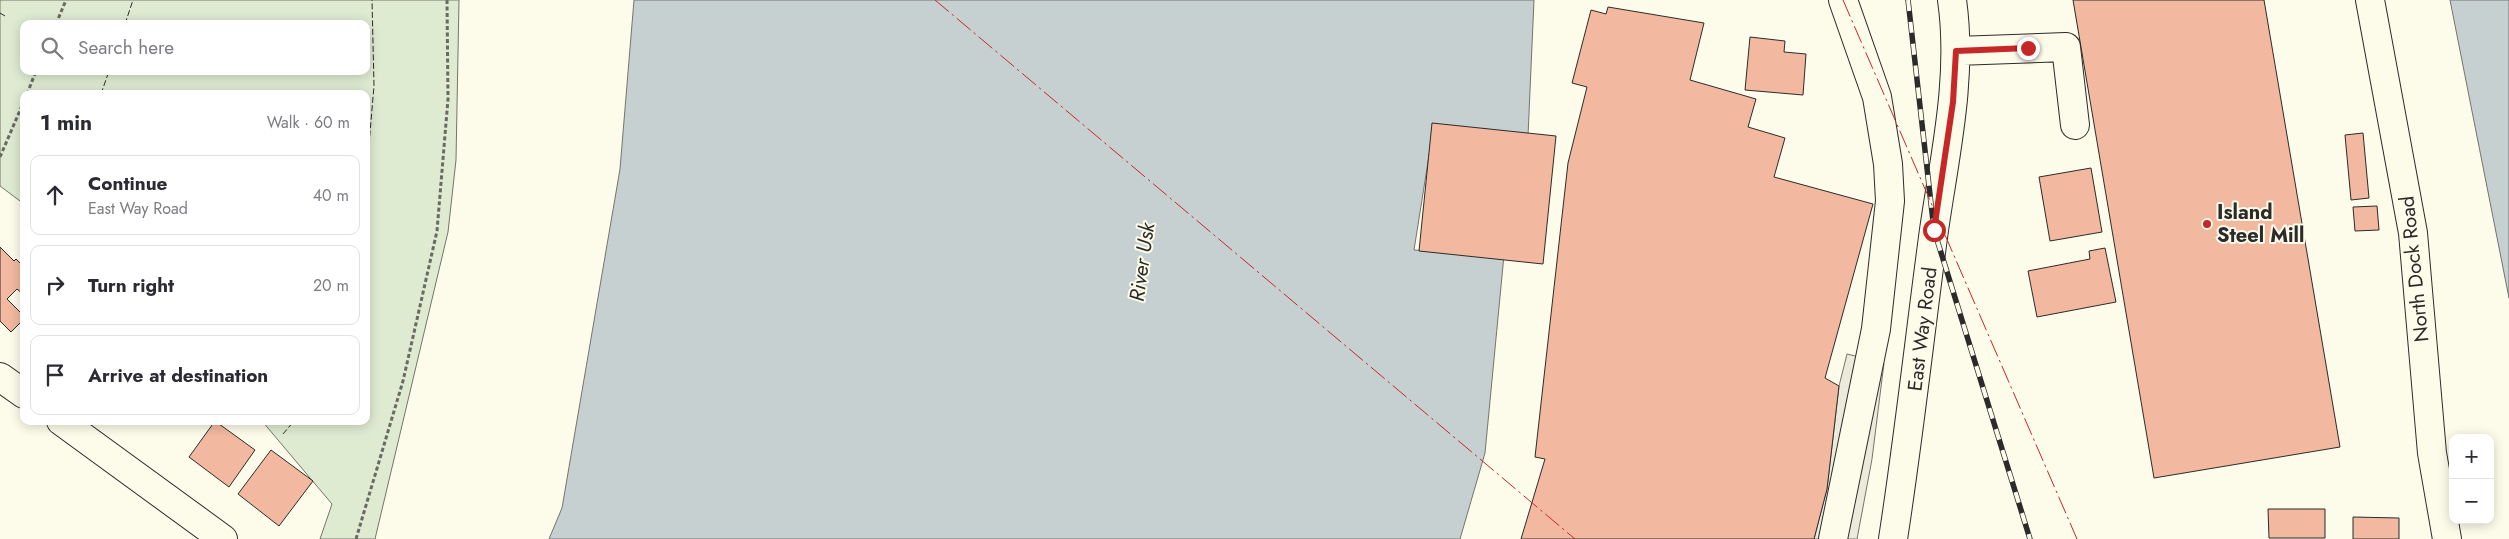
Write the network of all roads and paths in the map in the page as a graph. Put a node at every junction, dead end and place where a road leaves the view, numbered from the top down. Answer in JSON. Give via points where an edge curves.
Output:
{"nodes":[{"id":1,"x":66,"y":0,"type":"edge"},
{"id":2,"x":447,"y":0,"type":"edge"},
{"id":3,"x":1844,"y":0,"type":"edge"},
{"id":4,"x":1952,"y":0,"type":"edge"},
{"id":5,"x":2370,"y":0,"type":"edge"},
{"id":6,"x":58,"y":20,"type":"edge"},
{"id":7,"x":1956,"y":51,"type":"junction"},
{"id":8,"x":34,"y":75,"type":"edge"},
{"id":9,"x":29,"y":90,"type":"edge"},
{"id":10,"x":20,"y":110,"type":"edge"},
{"id":11,"x":2075,"y":125,"type":"dead end"},
{"id":12,"x":0,"y":157,"type":"edge"},
{"id":13,"x":0,"y":377,"type":"edge"},
{"id":14,"x":20,"y":391,"type":"edge"},
{"id":15,"x":67,"y":425,"type":"edge"},
{"id":16,"x":223,"y":539,"type":"edge"},
{"id":17,"x":356,"y":539,"type":"edge"},
{"id":18,"x":1833,"y":539,"type":"edge"},
{"id":19,"x":1893,"y":539,"type":"edge"},
{"id":20,"x":2447,"y":539,"type":"edge"}],
"edges":[{"from":1,"to":6,"type":"path"},
{"from":2,"to":17,"type":"path","via":[[448,99],[437,231],[403,380]]},
{"from":3,"to":18,"type":"street","via":[[1877,97],[1888,164],[1890,201],[1876,329]]},
{"from":4,"to":7,"type":"street","name":"East Way Road"},
{"from":5,"to":20,"type":"street","name":"North Dock Road","via":[[2413,233],[2432,454]]},
{"from":7,"to":11,"type":"street","via":[[2066,47]]},
{"from":7,"to":19,"type":"street","name":"East Way Road","via":[[1953,102]]},
{"from":8,"to":9,"type":"path"},
{"from":10,"to":12,"type":"path"},
{"from":13,"to":14,"type":"street"},
{"from":15,"to":16,"type":"street"}]}
